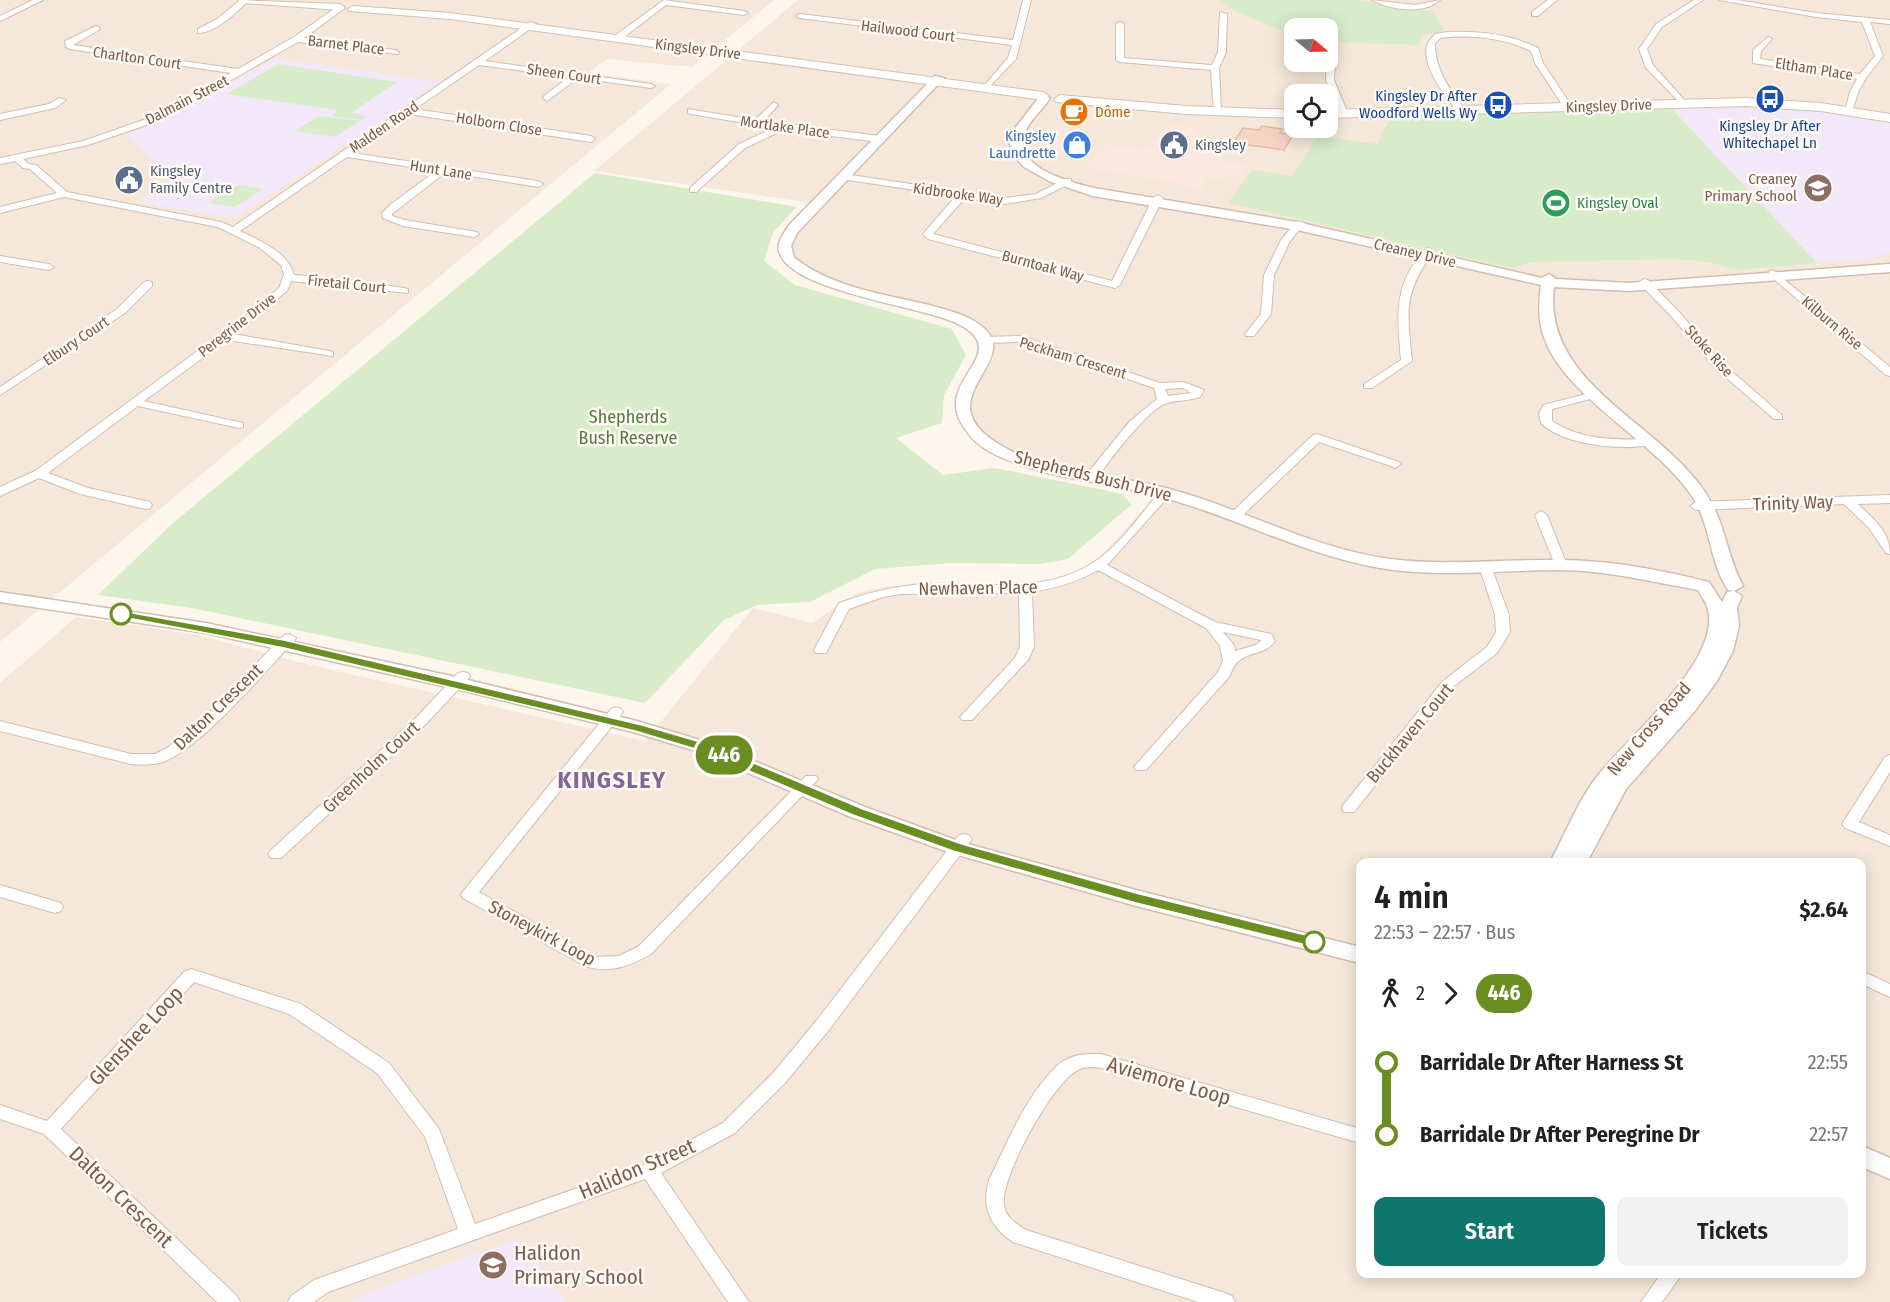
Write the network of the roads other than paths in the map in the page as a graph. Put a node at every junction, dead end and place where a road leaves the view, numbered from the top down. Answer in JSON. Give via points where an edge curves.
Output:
{"nodes":[{"id":1,"x":39,"y":0,"type":"edge"},
{"id":2,"x":245,"y":0,"type":"edge"},
{"id":3,"x":279,"y":0,"type":"edge"},
{"id":4,"x":1027,"y":0,"type":"edge"},
{"id":5,"x":1376,"y":0,"type":"edge"},
{"id":6,"x":1436,"y":0,"type":"edge"},
{"id":7,"x":1553,"y":0,"type":"edge"},
{"id":8,"x":1699,"y":0,"type":"edge"},
{"id":9,"x":1723,"y":0,"type":"edge"},
{"id":10,"x":667,"y":1,"type":"edge"},
{"id":11,"x":1802,"y":2,"type":"dead end"},
{"id":12,"x":348,"y":7,"type":"junction"},
{"id":13,"x":744,"y":13,"type":"dead end"},
{"id":14,"x":1799,"y":13,"type":"junction"},
{"id":15,"x":1223,"y":14,"type":"dead end"},
{"id":16,"x":1535,"y":14,"type":"dead end"},
{"id":17,"x":800,"y":16,"type":"dead end"},
{"id":18,"x":0,"y":19,"type":"edge"},
{"id":19,"x":1866,"y":21,"type":"junction"},
{"id":20,"x":1890,"y":22,"type":"edge"},
{"id":21,"x":1120,"y":24,"type":"dead end"},
{"id":22,"x":531,"y":25,"type":"junction"},
{"id":23,"x":96,"y":28,"type":"dead end"},
{"id":24,"x":201,"y":31,"type":"dead end"},
{"id":25,"x":618,"y":38,"type":"junction"},
{"id":26,"x":297,"y":39,"type":"junction"},
{"id":27,"x":1768,"y":39,"type":"dead end"},
{"id":28,"x":1017,"y":43,"type":"junction"},
{"id":29,"x":395,"y":52,"type":"dead end"},
{"id":30,"x":1879,"y":56,"type":"junction"},
{"id":31,"x":1890,"y":57,"type":"edge"},
{"id":32,"x":477,"y":62,"type":"junction"},
{"id":33,"x":1215,"y":68,"type":"junction"},
{"id":34,"x":240,"y":72,"type":"junction"},
{"id":35,"x":1330,"y":72,"type":"edge"},
{"id":36,"x":577,"y":75,"type":"junction"},
{"id":37,"x":1862,"y":77,"type":"junction"},
{"id":38,"x":934,"y":78,"type":"junction"},
{"id":39,"x":651,"y":86,"type":"dead end"},
{"id":40,"x":989,"y":86,"type":"junction"},
{"id":41,"x":1053,"y":96,"type":"junction"},
{"id":42,"x":547,"y":99,"type":"dead end"},
{"id":43,"x":62,"y":100,"type":"dead end"},
{"id":44,"x":1681,"y":102,"type":"junction"},
{"id":45,"x":774,"y":105,"type":"dead end"},
{"id":46,"x":1567,"y":105,"type":"junction"},
{"id":47,"x":1460,"y":109,"type":"junction"},
{"id":48,"x":1218,"y":110,"type":"junction"},
{"id":49,"x":1850,"y":110,"type":"junction"},
{"id":50,"x":408,"y":111,"type":"junction"},
{"id":51,"x":692,"y":111,"type":"dead end"},
{"id":52,"x":1284,"y":112,"type":"edge"},
{"id":53,"x":1338,"y":112,"type":"edge"},
{"id":54,"x":1344,"y":112,"type":"junction"},
{"id":55,"x":0,"y":117,"type":"edge"},
{"id":56,"x":1890,"y":117,"type":"edge"},
{"id":57,"x":757,"y":123,"type":"junction"},
{"id":58,"x":782,"y":127,"type":"junction"},
{"id":59,"x":591,"y":139,"type":"dead end"},
{"id":60,"x":879,"y":140,"type":"junction"},
{"id":61,"x":345,"y":154,"type":"junction"},
{"id":62,"x":0,"y":161,"type":"edge"},
{"id":63,"x":32,"y":162,"type":"junction"},
{"id":64,"x":443,"y":170,"type":"junction"},
{"id":65,"x":844,"y":177,"type":"junction"},
{"id":66,"x":1064,"y":182,"type":"junction"},
{"id":67,"x":538,"y":184,"type":"dead end"},
{"id":68,"x":693,"y":190,"type":"dead end"},
{"id":69,"x":64,"y":194,"type":"junction"},
{"id":70,"x":962,"y":195,"type":"junction"},
{"id":71,"x":1157,"y":200,"type":"junction"},
{"id":72,"x":0,"y":210,"type":"edge"},
{"id":73,"x":1299,"y":224,"type":"junction"},
{"id":74,"x":235,"y":230,"type":"junction"},
{"id":75,"x":474,"y":234,"type":"dead end"},
{"id":76,"x":1427,"y":253,"type":"junction"},
{"id":77,"x":0,"y":259,"type":"edge"},
{"id":78,"x":1890,"y":263,"type":"edge"},
{"id":79,"x":49,"y":267,"type":"dead end"},
{"id":80,"x":1890,"y":268,"type":"edge"},
{"id":81,"x":1775,"y":275,"type":"junction"},
{"id":82,"x":289,"y":278,"type":"junction"},
{"id":83,"x":1544,"y":280,"type":"junction"},
{"id":84,"x":148,"y":284,"type":"dead end"},
{"id":85,"x":1646,"y":284,"type":"junction"},
{"id":86,"x":404,"y":291,"type":"dead end"},
{"id":87,"x":1250,"y":334,"type":"dead end"},
{"id":88,"x":224,"y":336,"type":"junction"},
{"id":89,"x":986,"y":340,"type":"junction"},
{"id":90,"x":329,"y":354,"type":"dead end"},
{"id":91,"x":1890,"y":373,"type":"edge"},
{"id":92,"x":1159,"y":386,"type":"junction"},
{"id":93,"x":1368,"y":386,"type":"dead end"},
{"id":94,"x":0,"y":392,"type":"edge"},
{"id":95,"x":1590,"y":396,"type":"junction"},
{"id":96,"x":1163,"y":400,"type":"junction"},
{"id":97,"x":134,"y":402,"type":"junction"},
{"id":98,"x":1778,"y":417,"type":"dead end"},
{"id":99,"x":239,"y":425,"type":"dead end"},
{"id":100,"x":1646,"y":442,"type":"junction"},
{"id":101,"x":1395,"y":464,"type":"dead end"},
{"id":102,"x":39,"y":474,"type":"junction"},
{"id":103,"x":1091,"y":477,"type":"junction"},
{"id":104,"x":1,"y":490,"type":"edge"},
{"id":105,"x":1165,"y":493,"type":"junction"},
{"id":106,"x":1890,"y":499,"type":"edge"},
{"id":107,"x":1848,"y":501,"type":"junction"},
{"id":108,"x":146,"y":505,"type":"dead end"},
{"id":109,"x":1701,"y":506,"type":"junction"},
{"id":110,"x":1541,"y":515,"type":"dead end"},
{"id":111,"x":1235,"y":516,"type":"junction"},
{"id":112,"x":1890,"y":550,"type":"edge"},
{"id":113,"x":1098,"y":565,"type":"junction"},
{"id":114,"x":1561,"y":565,"type":"junction"},
{"id":115,"x":1486,"y":569,"type":"junction"},
{"id":116,"x":1706,"y":586,"type":"junction"},
{"id":117,"x":1025,"y":589,"type":"junction"},
{"id":118,"x":0,"y":590,"type":"edge"},
{"id":119,"x":1733,"y":591,"type":"junction"},
{"id":120,"x":0,"y":597,"type":"edge"},
{"id":121,"x":1212,"y":625,"type":"junction"},
{"id":122,"x":286,"y":641,"type":"junction"},
{"id":123,"x":821,"y":650,"type":"dead end"},
{"id":124,"x":1230,"y":660,"type":"junction"},
{"id":125,"x":460,"y":680,"type":"junction"},
{"id":126,"x":612,"y":716,"type":"junction"},
{"id":127,"x":967,"y":717,"type":"dead end"},
{"id":128,"x":0,"y":726,"type":"edge"},
{"id":129,"x":1890,"y":760,"type":"edge"},
{"id":130,"x":1141,"y":767,"type":"dead end"},
{"id":131,"x":807,"y":783,"type":"junction"},
{"id":132,"x":1349,"y":808,"type":"dead end"},
{"id":133,"x":1890,"y":841,"type":"edge"},
{"id":134,"x":961,"y":843,"type":"junction"},
{"id":135,"x":276,"y":854,"type":"dead end"},
{"id":136,"x":1562,"y":858,"type":"edge"},
{"id":137,"x":1579,"y":858,"type":"edge"},
{"id":138,"x":0,"y":891,"type":"edge"},
{"id":139,"x":55,"y":907,"type":"dead end"},
{"id":140,"x":1356,"y":944,"type":"edge"},
{"id":141,"x":1356,"y":954,"type":"edge"},
{"id":142,"x":1866,"y":979,"type":"edge"},
{"id":143,"x":1890,"y":990,"type":"edge"},
{"id":144,"x":0,"y":1112,"type":"edge"},
{"id":145,"x":50,"y":1129,"type":"junction"},
{"id":146,"x":1356,"y":1135,"type":"edge"},
{"id":147,"x":1866,"y":1158,"type":"edge"},
{"id":148,"x":1890,"y":1169,"type":"edge"},
{"id":149,"x":649,"y":1170,"type":"junction"},
{"id":150,"x":1866,"y":1171,"type":"edge"},
{"id":151,"x":1890,"y":1183,"type":"edge"},
{"id":152,"x":469,"y":1234,"type":"junction"},
{"id":153,"x":1664,"y":1278,"type":"edge"},
{"id":154,"x":230,"y":1302,"type":"edge"},
{"id":155,"x":298,"y":1302,"type":"edge"},
{"id":156,"x":739,"y":1302,"type":"edge"},
{"id":157,"x":1225,"y":1302,"type":"edge"},
{"id":158,"x":1651,"y":1302,"type":"edge"}],
"edges":[{"from":1,"to":18,"type":"street"},
{"from":2,"to":12,"type":"main road","name":"Kingsley Drive"},
{"from":2,"to":24,"type":"street"},
{"from":3,"to":12,"type":"main road","name":"Kingsley Drive"},
{"from":4,"to":28,"type":"street"},
{"from":5,"to":6,"type":"street","via":[[1419,7]]},
{"from":7,"to":16,"type":"street"},
{"from":8,"to":44,"type":"street","via":[[1660,22],[1649,33],[1643,49],[1649,66]]},
{"from":9,"to":14,"type":"street"},
{"from":10,"to":13,"type":"street"},
{"from":10,"to":25,"type":"street"},
{"from":11,"to":14,"type":"street"},
{"from":12,"to":22,"type":"main road","name":"Kingsley Drive"},
{"from":12,"to":26,"type":"street","name":"Dalmain Street"},
{"from":14,"to":19,"type":"street"},
{"from":15,"to":33,"type":"street","via":[[1222,52]]},
{"from":17,"to":28,"type":"street","name":"Hailwood Court"},
{"from":19,"to":20,"type":"street"},
{"from":19,"to":30,"type":"street"},
{"from":21,"to":33,"type":"street","via":[[1120,60]]},
{"from":22,"to":25,"type":"main road","name":"Kingsley Drive"},
{"from":22,"to":32,"type":"street","name":"Malden Road"},
{"from":23,"to":34,"type":"street","name":"Charlton Court","via":[[73,39],[68,43],[70,47]]},
{"from":25,"to":38,"type":"main road","name":"Kingsley Drive"},
{"from":26,"to":29,"type":"street","name":"Barnet Place"},
{"from":26,"to":34,"type":"street","name":"Dalmain Street"},
{"from":27,"to":37,"type":"street","name":"Eltham Place","via":[[1757,50],[1756,61]]},
{"from":28,"to":40,"type":"street","via":[[1012,59]]},
{"from":30,"to":31,"type":"street"},
{"from":30,"to":37,"type":"street"},
{"from":32,"to":36,"type":"street","name":"Sheen Court"},
{"from":32,"to":50,"type":"street","name":"Malden Road"},
{"from":33,"to":48,"type":"street"},
{"from":34,"to":63,"type":"street","name":"Dalmain Street","via":[[158,118]]},
{"from":35,"to":54,"type":"street","via":[[1330,80]]},
{"from":36,"to":39,"type":"street","name":"Sheen Court"},
{"from":36,"to":42,"type":"street"},
{"from":37,"to":49,"type":"street"},
{"from":38,"to":40,"type":"main road","name":"Kingsley Drive"},
{"from":38,"to":60,"type":"street"},
{"from":40,"to":41,"type":"main road","name":"Kingsley Drive"},
{"from":41,"to":48,"type":"main road","name":"Kingsley Drive"},
{"from":41,"to":66,"type":"street","name":"Creaney Drive","via":[[1018,134],[1017,149],[1027,164]]},
{"from":43,"to":55,"type":"street","via":[[52,106]]},
{"from":44,"to":46,"type":"main road","name":"Kingsley Drive"},
{"from":44,"to":49,"type":"main road","name":"Kingsley Drive","via":[[1765,102]]},
{"from":45,"to":57,"type":"street"},
{"from":46,"to":47,"type":"main road","name":"Kingsley Drive"},
{"from":46,"to":47,"type":"street","via":[[1539,63],[1535,50],[1523,42],[1438,36],[1431,44],[1431,56]]},
{"from":47,"to":54,"type":"main road","name":"Kingsley Drive"},
{"from":48,"to":52,"type":"main road","name":"Kingsley Drive"},
{"from":49,"to":56,"type":"main road","name":"Kingsley Drive"},
{"from":50,"to":59,"type":"street","name":"Holborn Close"},
{"from":50,"to":61,"type":"street","name":"Malden Road"},
{"from":51,"to":57,"type":"street","name":"Mortlake Place"},
{"from":53,"to":54,"type":"main road","name":"Kingsley Drive"},
{"from":57,"to":58,"type":"street","name":"Mortlake Place"},
{"from":58,"to":60,"type":"street","name":"Mortlake Place"},
{"from":58,"to":68,"type":"street","via":[[742,146]]},
{"from":60,"to":65,"type":"street"},
{"from":61,"to":64,"type":"street","name":"Hunt Lane"},
{"from":61,"to":74,"type":"street","name":"Malden Road"},
{"from":62,"to":63,"type":"street","via":[[18,159],[26,166]]},
{"from":63,"to":69,"type":"street"},
{"from":64,"to":67,"type":"street","name":"Hunt Lane"},
{"from":64,"to":75,"type":"street","via":[[394,206],[387,213],[388,218]]},
{"from":65,"to":70,"type":"street","name":"Kidbrooke Way"},
{"from":65,"to":89,"type":"street","via":[[786,237],[784,248],[788,258],[818,278],[964,321]]},
{"from":66,"to":70,"type":"street","name":"Kidbrooke Way","via":[[1023,200]]},
{"from":66,"to":71,"type":"street","name":"Creaney Drive"},
{"from":69,"to":72,"type":"street"},
{"from":69,"to":74,"type":"street","name":"Peregrine Drive"},
{"from":70,"to":71,"type":"street","name":"Burntoak Way","via":[[928,234],[931,237],[1114,285]]},
{"from":71,"to":73,"type":"street","name":"Creaney Drive"},
{"from":73,"to":76,"type":"street","name":"Creaney Drive"},
{"from":73,"to":87,"type":"street","via":[[1286,240],[1269,275],[1266,314]]},
{"from":74,"to":82,"type":"street","name":"Peregrine Drive","via":[[286,264]]},
{"from":76,"to":83,"type":"street","name":"Creaney Drive"},
{"from":76,"to":93,"type":"street","via":[[1405,288],[1401,305],[1407,361]]},
{"from":77,"to":79,"type":"street"},
{"from":78,"to":81,"type":"street","name":"Creaney Drive"},
{"from":80,"to":81,"type":"street","name":"Creaney Drive"},
{"from":81,"to":85,"type":"street","name":"Creaney Drive"},
{"from":81,"to":91,"type":"street","name":"Kilburn Rise"},
{"from":82,"to":86,"type":"street","name":"Firetail Court"},
{"from":82,"to":88,"type":"street","name":"Peregrine Drive","via":[[283,289]]},
{"from":83,"to":85,"type":"street","name":"Creaney Drive","via":[[1610,288]]},
{"from":83,"to":95,"type":"street","name":"New Cross Road","via":[[1546,318],[1553,342]]},
{"from":84,"to":94,"type":"street","name":"Elbury Court","via":[[121,311]]},
{"from":85,"to":98,"type":"street","name":"Stoke Rise","via":[[1718,365]]},
{"from":88,"to":90,"type":"street"},
{"from":88,"to":97,"type":"street","name":"Peregrine Drive"},
{"from":89,"to":92,"type":"street","name":"Peckham Crescent","via":[[1021,339]]},
{"from":89,"to":103,"type":"street","name":"Shepherds Bush Drive","via":[[986,355],[963,396],[965,416],[975,433],[998,450],[1024,461]]},
{"from":92,"to":96,"type":"street"},
{"from":92,"to":96,"type":"street","name":"Peckham Crescent","via":[[1184,385],[1198,390],[1197,395],[1184,399]]},
{"from":95,"to":100,"type":"street","name":"New Cross Road"},
{"from":95,"to":100,"type":"street","via":[[1547,407],[1547,423],[1575,438],[1594,442]]},
{"from":96,"to":103,"type":"street","via":[[1134,423]]},
{"from":97,"to":99,"type":"street"},
{"from":97,"to":102,"type":"street","name":"Peregrine Drive"},
{"from":100,"to":109,"type":"street","name":"New Cross Road","via":[[1680,470]]},
{"from":101,"to":111,"type":"street","via":[[1317,437]]},
{"from":102,"to":104,"type":"street","name":"Peregrine Drive"},
{"from":102,"to":108,"type":"street","via":[[84,491]]},
{"from":103,"to":105,"type":"street","name":"Shepherds Bush Drive"},
{"from":105,"to":111,"type":"street","name":"Shepherds Bush Drive"},
{"from":105,"to":113,"type":"street","name":"Newhaven Place"},
{"from":106,"to":107,"type":"street","name":"Trinity Way"},
{"from":107,"to":109,"type":"street","name":"Trinity Way"},
{"from":107,"to":112,"type":"street","via":[[1874,526]]},
{"from":109,"to":116,"type":"street","name":"New Cross Road","via":[[1715,550],[1714,574]]},
{"from":109,"to":119,"type":"street","name":"New Cross Road","via":[[1722,542]]},
{"from":110,"to":114,"type":"street"},
{"from":111,"to":115,"type":"street","name":"Shepherds Bush Drive","via":[[1342,554],[1381,563]]},
{"from":113,"to":117,"type":"street","name":"Newhaven Place","via":[[1070,579]]},
{"from":113,"to":121,"type":"street"},
{"from":114,"to":115,"type":"street","name":"Shepherds Bush Drive"},
{"from":114,"to":116,"type":"street","name":"Shepherds Bush Drive"},
{"from":115,"to":132,"type":"street","name":"Buckhaven Court","via":[[1502,615],[1503,632],[1492,650],[1448,684]]},
{"from":116,"to":119,"type":"street","name":"Shepherds Bush Drive","via":[[1719,597]]},
{"from":116,"to":136,"type":"street","name":"New Cross Road","via":[[1717,623],[1711,647],[1675,703],[1604,780]]},
{"from":117,"to":123,"type":"street","name":"Newhaven Place","via":[[947,587],[874,594],[844,606]]},
{"from":117,"to":127,"type":"street","via":[[1027,647],[1021,660]]},
{"from":118,"to":122,"type":"street","via":[[129,606]]},
{"from":119,"to":137,"type":"street","name":"New Cross Road","via":[[1724,651],[1708,681],[1618,786]]},
{"from":120,"to":122,"type":"street"},
{"from":121,"to":124,"type":"street","via":[[1227,645]]},
{"from":121,"to":124,"type":"street","via":[[1260,634],[1268,641],[1261,649],[1234,655]]},
{"from":122,"to":125,"type":"street"},
{"from":122,"to":128,"type":"street","name":"Dalton Crescent","via":[[185,743],[159,758],[131,759]]},
{"from":124,"to":130,"type":"street","via":[[1224,674]]},
{"from":125,"to":126,"type":"street"},
{"from":125,"to":135,"type":"street","name":"Greenholm Court","via":[[420,722]]},
{"from":126,"to":131,"type":"street"},
{"from":126,"to":131,"type":"street","name":"Stoneykirk Loop","via":[[469,894],[591,962],[619,963],[645,950]]},
{"from":129,"to":133,"type":"street","via":[[1850,824]]},
{"from":131,"to":134,"type":"street","via":[[858,812]]},
{"from":134,"to":140,"type":"street"},
{"from":134,"to":141,"type":"street","via":[[1136,898]]},
{"from":134,"to":149,"type":"street","name":"Halidon Street","via":[[779,1078],[729,1128]]},
{"from":138,"to":139,"type":"street"},
{"from":142,"to":143,"type":"street"},
{"from":144,"to":145,"type":"street","name":"Dalton Crescent"},
{"from":145,"to":152,"type":"street","name":"Glenshee Loop","via":[[191,975],[295,1009],[383,1068],[433,1134]]},
{"from":145,"to":154,"type":"street","name":"Dalton Crescent"},
{"from":146,"to":157,"type":"street","name":"Aviemore Loop","via":[[1101,1061],[1072,1064],[1051,1081],[998,1180],[993,1195],[999,1221],[1020,1236]]},
{"from":147,"to":148,"type":"street"},
{"from":149,"to":152,"type":"street","name":"Halidon Street"},
{"from":149,"to":156,"type":"street"},
{"from":150,"to":151,"type":"street"},
{"from":152,"to":155,"type":"street","name":"Halidon Street","via":[[321,1286]]},
{"from":153,"to":158,"type":"street"}]}
